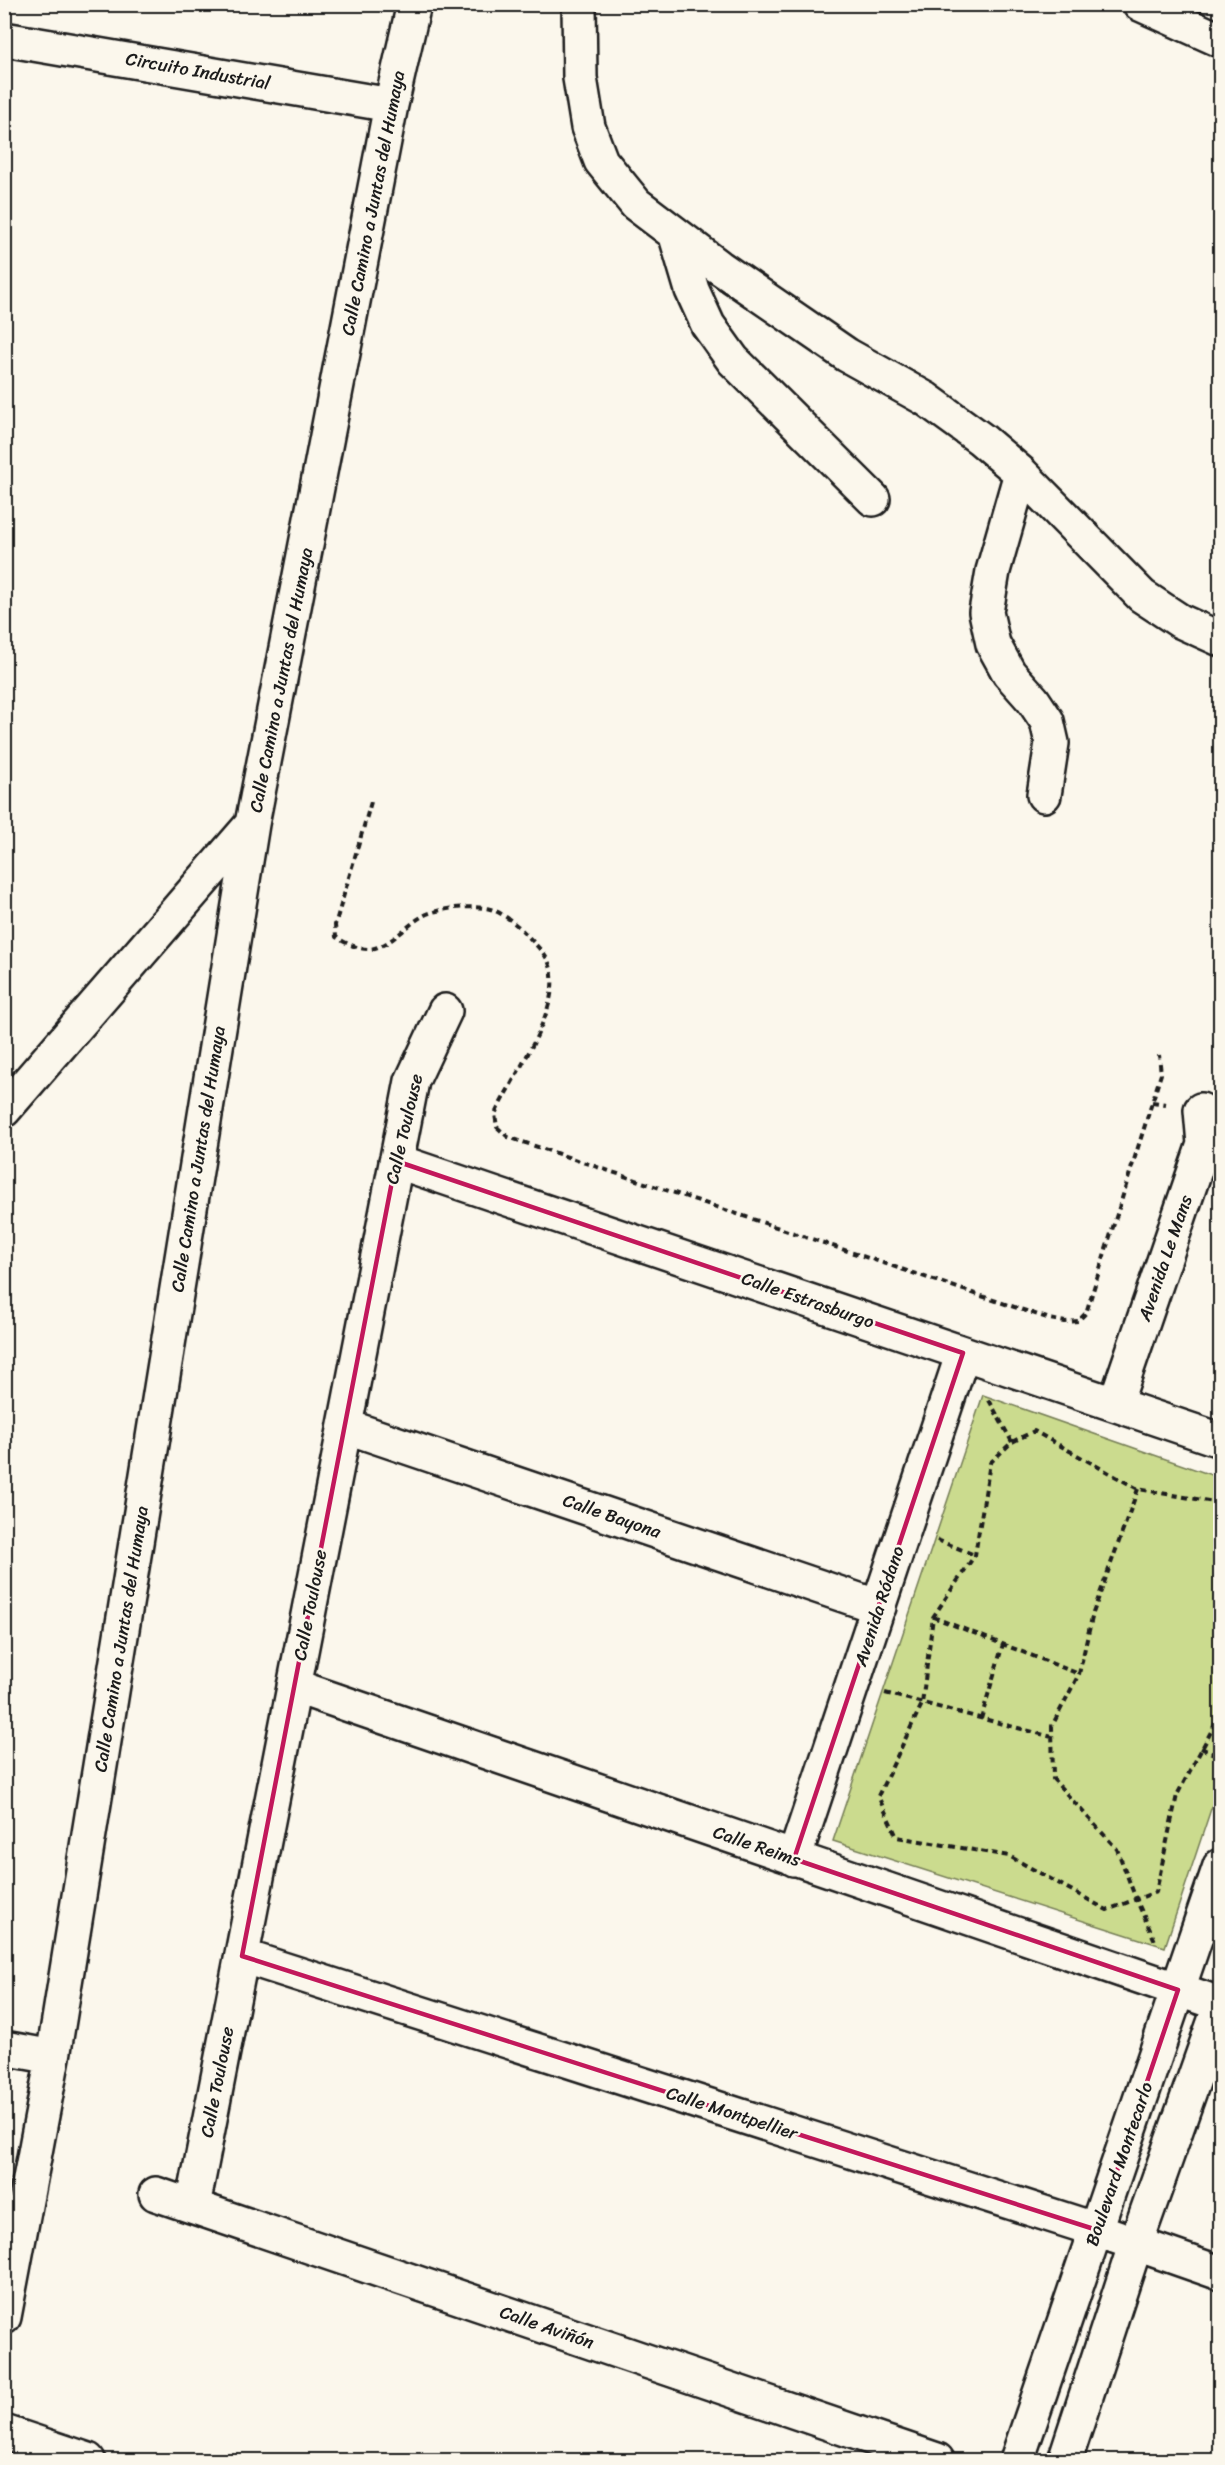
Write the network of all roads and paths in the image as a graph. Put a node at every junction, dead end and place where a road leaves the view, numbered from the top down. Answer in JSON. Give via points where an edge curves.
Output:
{"nodes":[{"id":1,"x":414,"y":4,"type":"edge"},
{"id":2,"x":579,"y":4,"type":"edge"},
{"id":3,"x":1140,"y":4,"type":"edge"},
{"id":4,"x":4,"y":39,"type":"edge"},
{"id":5,"x":1221,"y":40,"type":"edge"},
{"id":6,"x":391,"y":105,"type":"junction"},
{"id":7,"x":676,"y":236,"type":"junction"},
{"id":8,"x":1021,"y":473,"type":"junction"},
{"id":9,"x":873,"y":499,"type":"dead end"},
{"id":10,"x":1221,"y":639,"type":"edge"},
{"id":11,"x":1044,"y":795,"type":"dead end"},
{"id":12,"x":371,"y":802,"type":"dead end"},
{"id":13,"x":252,"y":824,"type":"junction"},
{"id":14,"x":445,"y":1011,"type":"dead end"},
{"id":15,"x":1159,"y":1055,"type":"dead end"},
{"id":16,"x":4,"y":1110,"type":"edge"},
{"id":17,"x":1201,"y":1110,"type":"dead end"},
{"id":18,"x":396,"y":1161,"type":"junction"},
{"id":19,"x":963,"y":1353,"type":"junction"},
{"id":20,"x":1115,"y":1404,"type":"junction"},
{"id":21,"x":345,"y":1426,"type":"junction"},
{"id":22,"x":1221,"y":1440,"type":"edge"},
{"id":23,"x":1138,"y":1489,"type":"junction"},
{"id":24,"x":1221,"y":1503,"type":"edge"},
{"id":25,"x":879,"y":1607,"type":"junction"},
{"id":26,"x":933,"y":1617,"type":"junction"},
{"id":27,"x":1004,"y":1644,"type":"junction"},
{"id":28,"x":1079,"y":1674,"type":"junction"},
{"id":29,"x":853,"y":1683,"type":"junction"},
{"id":30,"x":294,"y":1686,"type":"junction"},
{"id":31,"x":922,"y":1704,"type":"junction"},
{"id":32,"x":1221,"y":1715,"type":"edge"},
{"id":33,"x":981,"y":1719,"type":"junction"},
{"id":34,"x":1053,"y":1737,"type":"junction"},
{"id":35,"x":1201,"y":1748,"type":"junction"},
{"id":36,"x":1221,"y":1757,"type":"edge"},
{"id":37,"x":794,"y":1859,"type":"junction"},
{"id":38,"x":1221,"y":1866,"type":"edge"},
{"id":39,"x":1136,"y":1899,"type":"junction"},
{"id":40,"x":242,"y":1956,"type":"junction"},
{"id":41,"x":1178,"y":1990,"type":"junction"},
{"id":42,"x":1221,"y":2005,"type":"edge"},
{"id":43,"x":4,"y":2048,"type":"edge"},
{"id":44,"x":53,"y":2057,"type":"junction"},
{"id":45,"x":156,"y":2194,"type":"dead end"},
{"id":46,"x":193,"y":2206,"type":"junction"},
{"id":47,"x":1096,"y":2230,"type":"junction"},
{"id":48,"x":1136,"y":2243,"type":"junction"},
{"id":49,"x":1221,"y":2273,"type":"edge"},
{"id":50,"x":4,"y":2317,"type":"edge"},
{"id":51,"x":4,"y":2432,"type":"edge"},
{"id":52,"x":88,"y":2460,"type":"edge"},
{"id":53,"x":937,"y":2460,"type":"edge"},
{"id":54,"x":1017,"y":2460,"type":"edge"},
{"id":55,"x":1065,"y":2460,"type":"edge"}],
"edges":[{"from":1,"to":6,"type":"street","name":"Calle Camino a Juntas del Humaya"},
{"from":2,"to":7,"type":"street","via":[[580,78],[588,127],[601,161],[636,204]]},
{"from":3,"to":5,"type":"street"},
{"from":4,"to":6,"type":"street","name":"Circuito Industrial"},
{"from":6,"to":13,"type":"street","name":"Calle Camino a Juntas del Humaya"},
{"from":7,"to":8,"type":"street","via":[[847,355],[926,399]]},
{"from":7,"to":9,"type":"street","via":[[692,290],[708,325],[733,360]]},
{"from":8,"to":10,"type":"street","via":[[1142,596],[1180,621]]},
{"from":8,"to":11,"type":"street","via":[[993,571],[986,612],[998,654],[1047,721],[1052,743]]},
{"from":12,"to":15,"type":"path","via":[[335,925],[336,937],[367,949],[379,947],[425,914],[454,908],[490,909],[514,922],[549,963],[552,986],[544,1023],[495,1114],[497,1126],[508,1137],[1050,1319],[1078,1321],[1086,1313],[1161,1074]]},
{"from":13,"to":16,"type":"street"},
{"from":13,"to":44,"type":"street","name":"Calle Camino a Juntas del Humaya"},
{"from":14,"to":18,"type":"street","name":"Calle Toulouse","via":[[412,1081]]},
{"from":17,"to":20,"type":"street","name":"Avenida Le Mans","via":[[1204,1144]]},
{"from":18,"to":19,"type":"street","name":"Calle Estrasburgo"},
{"from":18,"to":21,"type":"street","name":"Calle Toulouse"},
{"from":19,"to":20,"type":"street","name":"Calle Estrasburgo"},
{"from":19,"to":25,"type":"street","name":"Avenida Ródano"},
{"from":20,"to":22,"type":"street","name":"Calle Estrasburgo"},
{"from":21,"to":25,"type":"street","name":"Calle Bayona"},
{"from":21,"to":30,"type":"street","name":"Calle Toulouse"},
{"from":23,"to":24,"type":"path"},
{"from":23,"to":26,"type":"path","via":[[1034,1431],[1012,1442],[990,1463],[975,1555]]},
{"from":23,"to":28,"type":"path","via":[[1093,1613]]},
{"from":25,"to":29,"type":"street","name":"Avenida Ródano"},
{"from":26,"to":27,"type":"path"},
{"from":26,"to":31,"type":"path"},
{"from":27,"to":28,"type":"path"},
{"from":27,"to":33,"type":"path"},
{"from":28,"to":34,"type":"path","via":[[1052,1726]]},
{"from":29,"to":31,"type":"path"},
{"from":29,"to":37,"type":"street","name":"Avenida Ródano"},
{"from":30,"to":37,"type":"street","name":"Calle Reims"},
{"from":30,"to":40,"type":"street","name":"Calle Toulouse"},
{"from":31,"to":33,"type":"path"},
{"from":31,"to":39,"type":"path","via":[[878,1796],[897,1837],[1009,1856],[1107,1910]]},
{"from":32,"to":35,"type":"path"},
{"from":33,"to":34,"type":"path"},
{"from":34,"to":39,"type":"path","via":[[1053,1779],[1117,1849]]},
{"from":35,"to":36,"type":"path"},
{"from":35,"to":39,"type":"path","via":[[1177,1795],[1156,1892]]},
{"from":37,"to":41,"type":"street","name":"Calle Reims"},
{"from":38,"to":41,"type":"street","name":"Boulevard Montecarlo"},
{"from":39,"to":41,"type":"path"},
{"from":40,"to":46,"type":"street","name":"Calle Toulouse"},
{"from":40,"to":47,"type":"street","name":"Calle Montpellier"},
{"from":41,"to":42,"type":"street","name":"Calle Reims"},
{"from":41,"to":47,"type":"street","name":"Boulevard Montecarlo"},
{"from":42,"to":48,"type":"street"},
{"from":43,"to":44,"type":"street"},
{"from":44,"to":50,"type":"street","name":"Calle Camino a Juntas del Humaya"},
{"from":45,"to":46,"type":"street","name":"Calle Aviñón"},
{"from":46,"to":53,"type":"street","name":"Calle Aviñón"},
{"from":47,"to":48,"type":"street","name":"Calle Montpellier"},
{"from":47,"to":54,"type":"street","name":"Boulevard Montecarlo"},
{"from":48,"to":49,"type":"street","name":"Calle Montpellier"},
{"from":48,"to":55,"type":"street"},
{"from":51,"to":52,"type":"street"}]}
